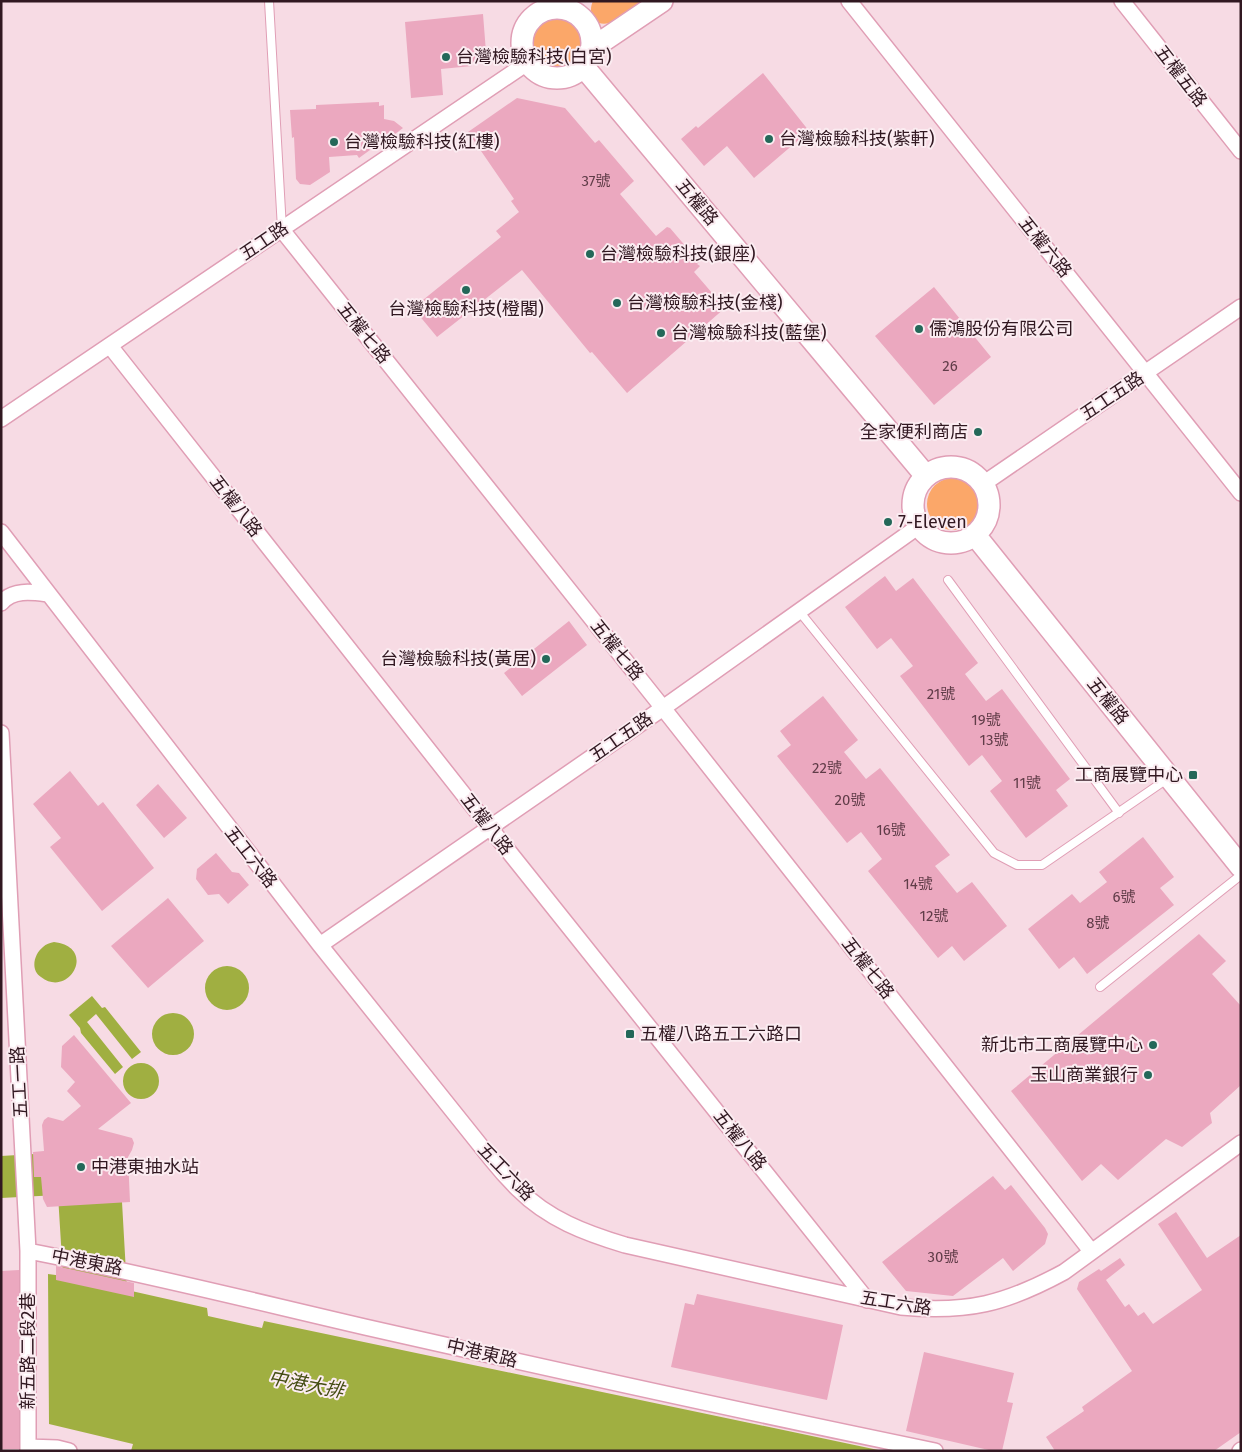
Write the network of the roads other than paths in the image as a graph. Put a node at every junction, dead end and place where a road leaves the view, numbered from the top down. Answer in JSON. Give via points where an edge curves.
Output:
{"nodes":[{"id":1,"x":269,"y":1,"type":"edge"},
{"id":2,"x":662,"y":1,"type":"edge"},
{"id":3,"x":849,"y":1,"type":"edge"},
{"id":4,"x":1122,"y":1,"type":"edge"},
{"id":5,"x":564,"y":5,"type":"edge"},
{"id":6,"x":587,"y":58,"type":"junction"},
{"id":7,"x":527,"y":63,"type":"junction"},
{"id":8,"x":1241,"y":151,"type":"edge"},
{"id":9,"x":282,"y":230,"type":"junction"},
{"id":10,"x":1241,"y":307,"type":"edge"},
{"id":11,"x":110,"y":346,"type":"junction"},
{"id":12,"x":1145,"y":373,"type":"junction"},
{"id":13,"x":1,"y":420,"type":"edge"},
{"id":14,"x":926,"y":476,"type":"junction"},
{"id":15,"x":983,"y":484,"type":"junction"},
{"id":16,"x":1241,"y":493,"type":"edge"},
{"id":17,"x":919,"y":526,"type":"junction"},
{"id":18,"x":1,"y":532,"type":"edge"},
{"id":19,"x":974,"y":535,"type":"junction"},
{"id":20,"x":948,"y":580,"type":"dead end"},
{"id":21,"x":48,"y":594,"type":"junction"},
{"id":22,"x":1,"y":603,"type":"edge"},
{"id":23,"x":800,"y":611,"type":"junction"},
{"id":24,"x":663,"y":708,"type":"junction"},
{"id":25,"x":1,"y":733,"type":"edge"},
{"id":26,"x":1169,"y":777,"type":"junction"},
{"id":27,"x":1119,"y":812,"type":"junction"},
{"id":28,"x":490,"y":828,"type":"junction"},
{"id":29,"x":1241,"y":867,"type":"edge"},
{"id":30,"x":1241,"y":875,"type":"edge"},
{"id":31,"x":320,"y":946,"type":"junction"},
{"id":32,"x":1100,"y":987,"type":"dead end"},
{"id":33,"x":1241,"y":1143,"type":"edge"},
{"id":34,"x":28,"y":1251,"type":"junction"},
{"id":35,"x":1091,"y":1252,"type":"junction"},
{"id":36,"x":867,"y":1300,"type":"junction"},
{"id":37,"x":28,"y":1449,"type":"edge"},
{"id":38,"x":68,"y":1451,"type":"edge"},
{"id":39,"x":936,"y":1451,"type":"edge"}],
"edges":[{"from":1,"to":9,"type":"lane"},
{"from":2,"to":6,"type":"street"},
{"from":3,"to":12,"type":"street","name":"五權六路"},
{"from":4,"to":8,"type":"street","name":"五權五路"},
{"from":5,"to":6,"type":"street","via":[[589,29],[592,39]]},
{"from":5,"to":7,"type":"street","via":[[538,13],[525,27],[521,46]]},
{"from":6,"to":7,"type":"street","via":[[568,77],[550,78],[533,70]]},
{"from":6,"to":14,"type":"street","name":"五權路"},
{"from":7,"to":9,"type":"street","name":"五工路"},
{"from":9,"to":11,"type":"street","name":"五工路"},
{"from":9,"to":24,"type":"street","name":"五權七路"},
{"from":10,"to":12,"type":"street","name":"五工五路"},
{"from":11,"to":13,"type":"street","name":"五工路"},
{"from":11,"to":28,"type":"street","name":"五權八路"},
{"from":12,"to":15,"type":"street","name":"五工五路"},
{"from":12,"to":16,"type":"street","name":"五權六路"},
{"from":14,"to":15,"type":"street","via":[[935,470],[956,468],[971,473]]},
{"from":14,"to":17,"type":"street","via":[[915,494],[915,516]]},
{"from":15,"to":19,"type":"street","via":[[989,505],[984,521]]},
{"from":17,"to":19,"type":"street","via":[[935,540],[945,543],[956,543]]},
{"from":17,"to":23,"type":"street","name":"五工五路"},
{"from":18,"to":21,"type":"street","name":"五工六路"},
{"from":19,"to":26,"type":"street","name":"五權路"},
{"from":20,"to":27,"type":"lane"},
{"from":21,"to":22,"type":"street","via":[[16,593]]},
{"from":21,"to":31,"type":"street","name":"五工六路"},
{"from":23,"to":24,"type":"street","name":"五工五路"},
{"from":23,"to":27,"type":"lane","via":[[994,853],[1017,865],[1042,865]]},
{"from":24,"to":28,"type":"street","name":"五工五路"},
{"from":24,"to":35,"type":"street","name":"五權七路"},
{"from":25,"to":34,"type":"street","name":"五工一路"},
{"from":26,"to":27,"type":"lane"},
{"from":26,"to":29,"type":"street","name":"五權路"},
{"from":28,"to":31,"type":"street","name":"五工五路"},
{"from":28,"to":36,"type":"street","name":"五權八路"},
{"from":30,"to":32,"type":"lane"},
{"from":31,"to":36,"type":"street","name":"五工六路","via":[[492,1160],[519,1190],[551,1215],[586,1233],[625,1245]]},
{"from":33,"to":35,"type":"street","name":"五工六路"},
{"from":34,"to":37,"type":"street","name":"新五路二段2巷"},
{"from":34,"to":39,"type":"street","name":"中港東路","via":[[117,1268],[797,1423]]},
{"from":35,"to":36,"type":"street","name":"五工六路","via":[[1034,1288],[969,1308],[934,1310]]},
{"from":37,"to":38,"type":"street"}]}
